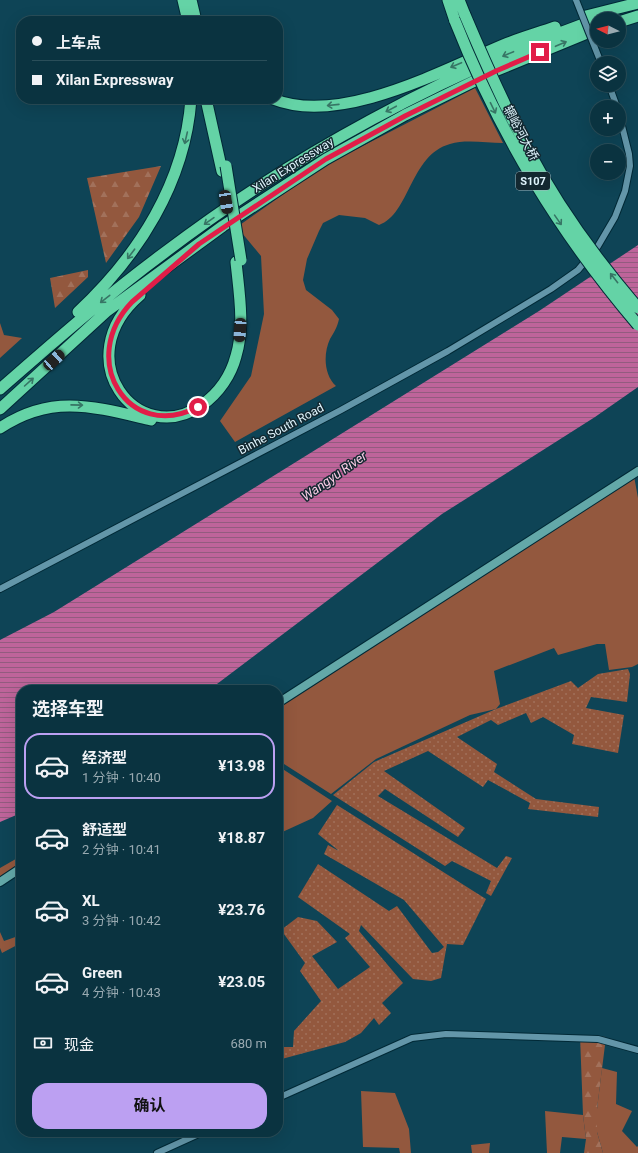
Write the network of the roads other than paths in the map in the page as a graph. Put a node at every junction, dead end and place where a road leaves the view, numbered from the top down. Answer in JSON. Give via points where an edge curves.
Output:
{"nodes":[{"id":1,"x":448,"y":0,"type":"edge"},
{"id":2,"x":459,"y":0,"type":"edge"},
{"id":3,"x":576,"y":0,"type":"edge"},
{"id":4,"x":186,"y":3,"type":"edge"},
{"id":5,"x":638,"y":4,"type":"edge"},
{"id":6,"x":617,"y":12,"type":"edge"},
{"id":7,"x":191,"y":16,"type":"edge"},
{"id":8,"x":638,"y":16,"type":"edge"},
{"id":9,"x":460,"y":18,"type":"junction"},
{"id":10,"x":626,"y":20,"type":"edge"},
{"id":11,"x":590,"y":22,"type":"edge"},
{"id":12,"x":590,"y":32,"type":"edge"},
{"id":13,"x":598,"y":56,"type":"edge"},
{"id":14,"x":283,"y":102,"type":"edge"},
{"id":15,"x":190,"y":104,"type":"edge"},
{"id":16,"x":207,"y":104,"type":"edge"},
{"id":17,"x":213,"y":104,"type":"edge"},
{"id":18,"x":624,"y":136,"type":"edge"},
{"id":19,"x":224,"y":169,"type":"junction"},
{"id":20,"x":199,"y":244,"type":"junction"},
{"id":21,"x":238,"y":261,"type":"junction"},
{"id":22,"x":638,"y":308,"type":"edge"},
{"id":23,"x":638,"y":325,"type":"edge"},
{"id":24,"x":0,"y":383,"type":"edge"},
{"id":25,"x":0,"y":389,"type":"edge"},
{"id":26,"x":0,"y":408,"type":"edge"},
{"id":27,"x":0,"y":428,"type":"edge"},
{"id":28,"x":638,"y":473,"type":"edge"},
{"id":29,"x":0,"y":589,"type":"edge"},
{"id":30,"x":283,"y":700,"type":"edge"},
{"id":31,"x":16,"y":871,"type":"edge"},
{"id":32,"x":0,"y":882,"type":"edge"},
{"id":33,"x":638,"y":1050,"type":"edge"},
{"id":34,"x":283,"y":1096,"type":"edge"},
{"id":35,"x":192,"y":1137,"type":"edge"},
{"id":36,"x":157,"y":1153,"type":"edge"}],
"edges":[{"from":1,"to":9,"type":"highway","number":"S107"},
{"from":2,"to":9,"type":"highway","number":"S107"},
{"from":3,"to":13,"type":"street","bridge":true},
{"from":4,"to":7,"type":"highway"},
{"from":5,"to":6,"type":"highway","name":"Xilan Expressway"},
{"from":5,"to":14,"type":"highway","one_way":true,"via":[[602,11],[530,35],[439,73],[363,99],[313,107]]},
{"from":8,"to":10,"type":"highway"},
{"from":22,"to":9,"type":"highway","name":"辋峪河大桥","number":"S107","one_way":true,"bridge":true,"via":[[548,185]]},
{"from":9,"to":23,"type":"highway","name":"辋峪河大桥","number":"S107","one_way":true,"bridge":true,"via":[[486,93],[517,155],[578,249]]},
{"from":11,"to":25,"type":"highway","name":"Xilan Expressway","one_way":true,"via":[[496,59],[398,106],[260,187],[164,252],[88,312]]},
{"from":20,"to":12,"type":"highway","name":"Xilan Expressway","one_way":true,"via":[[289,182],[365,136],[496,71]]},
{"from":15,"to":24,"type":"highway","one_way":true,"via":[[187,132],[176,171],[160,207],[141,239],[120,269],[98,293]]},
{"from":16,"to":19,"type":"highway"},
{"from":17,"to":19,"type":"highway"},
{"from":18,"to":29,"type":"street","name":"Binhe South Road","via":[[630,166],[625,191],[615,217],[588,260],[567,278],[448,351],[341,410]]},
{"from":19,"to":21,"type":"highway"},
{"from":20,"to":21,"type":"highway","via":[[128,305],[111,336],[108,364],[113,381],[129,402],[146,412],[164,416],[189,412],[208,400],[223,383],[237,355],[239,339]]},
{"from":26,"to":20,"type":"highway","name":"Xilan Expressway","one_way":true,"via":[[107,311]]},
{"from":27,"to":21,"type":"highway","one_way":true,"via":[[27,414],[70,405],[110,409],[166,421],[190,418],[211,407],[223,395],[239,368],[246,334]]},
{"from":28,"to":30,"type":"street"},
{"from":31,"to":32,"type":"street"},
{"from":33,"to":34,"type":"street","via":[[598,1039],[446,1034],[412,1038]]},
{"from":35,"to":36,"type":"street"}]}
